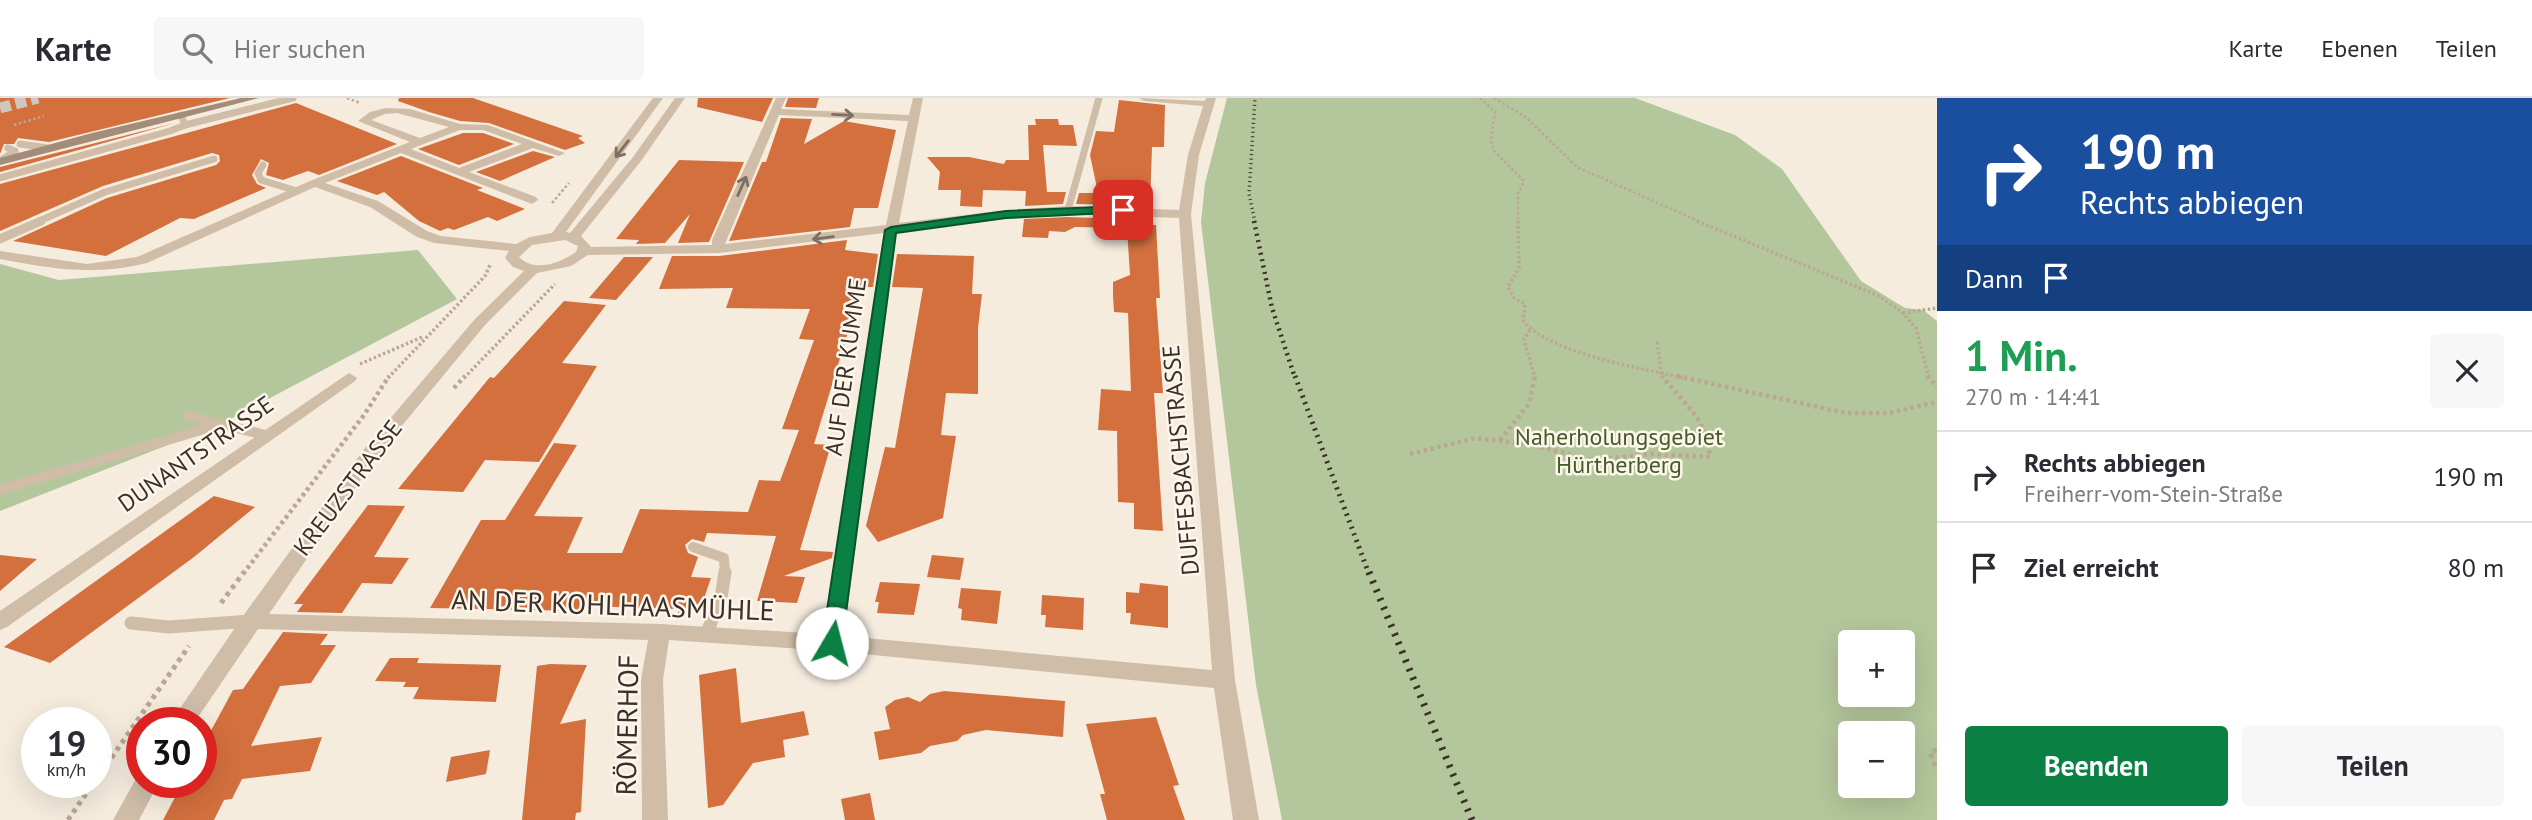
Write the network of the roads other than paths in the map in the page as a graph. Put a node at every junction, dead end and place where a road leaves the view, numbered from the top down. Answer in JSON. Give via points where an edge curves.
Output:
{"nodes":[{"id":1,"x":254,"y":98,"type":"edge"},
{"id":2,"x":293,"y":98,"type":"edge"},
{"id":3,"x":659,"y":98,"type":"edge"},
{"id":4,"x":680,"y":98,"type":"edge"},
{"id":5,"x":781,"y":98,"type":"edge"},
{"id":6,"x":918,"y":98,"type":"edge"},
{"id":7,"x":1099,"y":98,"type":"edge"},
{"id":8,"x":1144,"y":98,"type":"edge"},
{"id":9,"x":1210,"y":101,"type":"edge"},
{"id":10,"x":775,"y":112,"type":"junction"},
{"id":11,"x":914,"y":118,"type":"junction"},
{"id":12,"x":183,"y":120,"type":"junction"},
{"id":13,"x":459,"y":127,"type":"junction"},
{"id":14,"x":419,"y":142,"type":"junction"},
{"id":15,"x":20,"y":144,"type":"dead end"},
{"id":16,"x":533,"y":144,"type":"junction"},
{"id":17,"x":8,"y":148,"type":"dead end"},
{"id":18,"x":49,"y":148,"type":"junction"},
{"id":19,"x":400,"y":149,"type":"junction"},
{"id":20,"x":559,"y":153,"type":"dead end"},
{"id":21,"x":214,"y":159,"type":"dead end"},
{"id":22,"x":0,"y":162,"type":"edge"},
{"id":23,"x":263,"y":165,"type":"dead end"},
{"id":24,"x":458,"y":172,"type":"junction"},
{"id":25,"x":0,"y":177,"type":"edge"},
{"id":26,"x":314,"y":183,"type":"junction"},
{"id":27,"x":297,"y":191,"type":"junction"},
{"id":28,"x":532,"y":200,"type":"dead end"},
{"id":29,"x":1068,"y":210,"type":"junction"},
{"id":30,"x":1185,"y":214,"type":"junction"},
{"id":31,"x":891,"y":230,"type":"junction"},
{"id":32,"x":555,"y":236,"type":"junction"},
{"id":33,"x":573,"y":238,"type":"junction"},
{"id":34,"x":0,"y":239,"type":"edge"},
{"id":35,"x":517,"y":248,"type":"junction"},
{"id":36,"x":719,"y":249,"type":"junction"},
{"id":37,"x":584,"y":251,"type":"junction"},
{"id":38,"x":0,"y":255,"type":"edge"},
{"id":39,"x":534,"y":269,"type":"junction"},
{"id":40,"x":349,"y":378,"type":"road end"},
{"id":41,"x":188,"y":416,"type":"dead end"},
{"id":42,"x":221,"y":424,"type":"junction"},
{"id":43,"x":265,"y":435,"type":"junction"},
{"id":44,"x":0,"y":490,"type":"edge"},
{"id":45,"x":693,"y":547,"type":"dead end"},
{"id":46,"x":250,"y":621,"type":"junction"},
{"id":47,"x":0,"y":622,"type":"edge"},
{"id":48,"x":131,"y":623,"type":"dead end"},
{"id":49,"x":660,"y":632,"type":"junction"},
{"id":50,"x":706,"y":635,"type":"junction"},
{"id":51,"x":832,"y":643,"type":"junction"},
{"id":52,"x":1224,"y":680,"type":"junction"},
{"id":53,"x":192,"y":707,"type":"edge"},
{"id":54,"x":138,"y":798,"type":"edge"},
{"id":55,"x":126,"y":820,"type":"edge"},
{"id":56,"x":655,"y":820,"type":"edge"},
{"id":57,"x":1246,"y":820,"type":"edge"}],
"edges":[{"from":1,"to":12,"type":"street"},
{"from":2,"to":12,"type":"lane"},
{"from":3,"to":32,"type":"street","one_way":true},
{"from":4,"to":33,"type":"street"},
{"from":5,"to":10,"type":"street"},
{"from":6,"to":11,"type":"street","name":"AUF DER KUMME"},
{"from":7,"to":29,"type":"lane"},
{"from":8,"to":9,"type":"street"},
{"from":9,"to":30,"type":"street","name":"DUFFESBACHSTRASSE","via":[[1195,145]]},
{"from":10,"to":11,"type":"street","one_way":true},
{"from":36,"to":10,"type":"street","one_way":true,"via":[[718,240]]},
{"from":11,"to":31,"type":"street","name":"AUF DER KUMME"},
{"from":12,"to":18,"type":"street"},
{"from":12,"to":25,"type":"lane"},
{"from":13,"to":14,"type":"street"},
{"from":13,"to":14,"type":"street","via":[[404,108],[363,121]]},
{"from":13,"to":16,"type":"street","via":[[484,127]]},
{"from":14,"to":19,"type":"street"},
{"from":15,"to":18,"type":"lane"},
{"from":16,"to":20,"type":"street"},
{"from":16,"to":24,"type":"street"},
{"from":17,"to":22,"type":"lane","via":[[15,151]]},
{"from":18,"to":22,"type":"street"},
{"from":19,"to":24,"type":"street"},
{"from":19,"to":26,"type":"street"},
{"from":21,"to":34,"type":"lane","via":[[105,192]]},
{"from":23,"to":27,"type":"lane","via":[[258,173],[261,180]]},
{"from":24,"to":28,"type":"street"},
{"from":26,"to":27,"type":"street"},
{"from":26,"to":35,"type":"street","via":[[374,204],[439,240]]},
{"from":27,"to":38,"type":"street","via":[[115,268],[91,270]]},
{"from":29,"to":30,"type":"street"},
{"from":29,"to":31,"type":"street"},
{"from":30,"to":52,"type":"street","name":"DUFFESBACHSTRASSE"},
{"from":31,"to":36,"type":"street","one_way":true},
{"from":31,"to":51,"type":"street","name":"AUF DER KUMME"},
{"from":32,"to":33,"type":"street"},
{"from":32,"to":35,"type":"street"},
{"from":33,"to":37,"type":"street","via":[[585,245]]},
{"from":35,"to":39,"type":"street","via":[[513,262]]},
{"from":36,"to":37,"type":"street"},
{"from":37,"to":39,"type":"street","via":[[566,264]]},
{"from":39,"to":46,"type":"street","name":"KREUZSTRASSE","via":[[480,322],[371,452]]},
{"from":40,"to":43,"type":"street","name":"DUNANTSTRASSE"},
{"from":41,"to":42,"type":"lane"},
{"from":42,"to":43,"type":"lane"},
{"from":42,"to":44,"type":"lane"},
{"from":43,"to":47,"type":"street","name":"DUNANTSTRASSE"},
{"from":45,"to":50,"type":"lane","via":[[724,558],[719,608]]},
{"from":46,"to":48,"type":"lane","via":[[169,626]]},
{"from":46,"to":49,"type":"street","name":"AN DER KOHLHAASMÜHLE"},
{"from":46,"to":53,"type":"street","name":"KREUZSTRASSE"},
{"from":49,"to":50,"type":"street","name":"AN DER KOHLHAASMÜHLE"},
{"from":49,"to":56,"type":"street","name":"RÖMERHOF","via":[[652,680]]},
{"from":50,"to":51,"type":"street","name":"AN DER KOHLHAASMÜHLE"},
{"from":51,"to":52,"type":"street","name":"AN DER KOHLHAASMÜHLE"},
{"from":52,"to":57,"type":"street","name":"DUFFESBACHSTRASSE"},
{"from":54,"to":55,"type":"street"}]}
